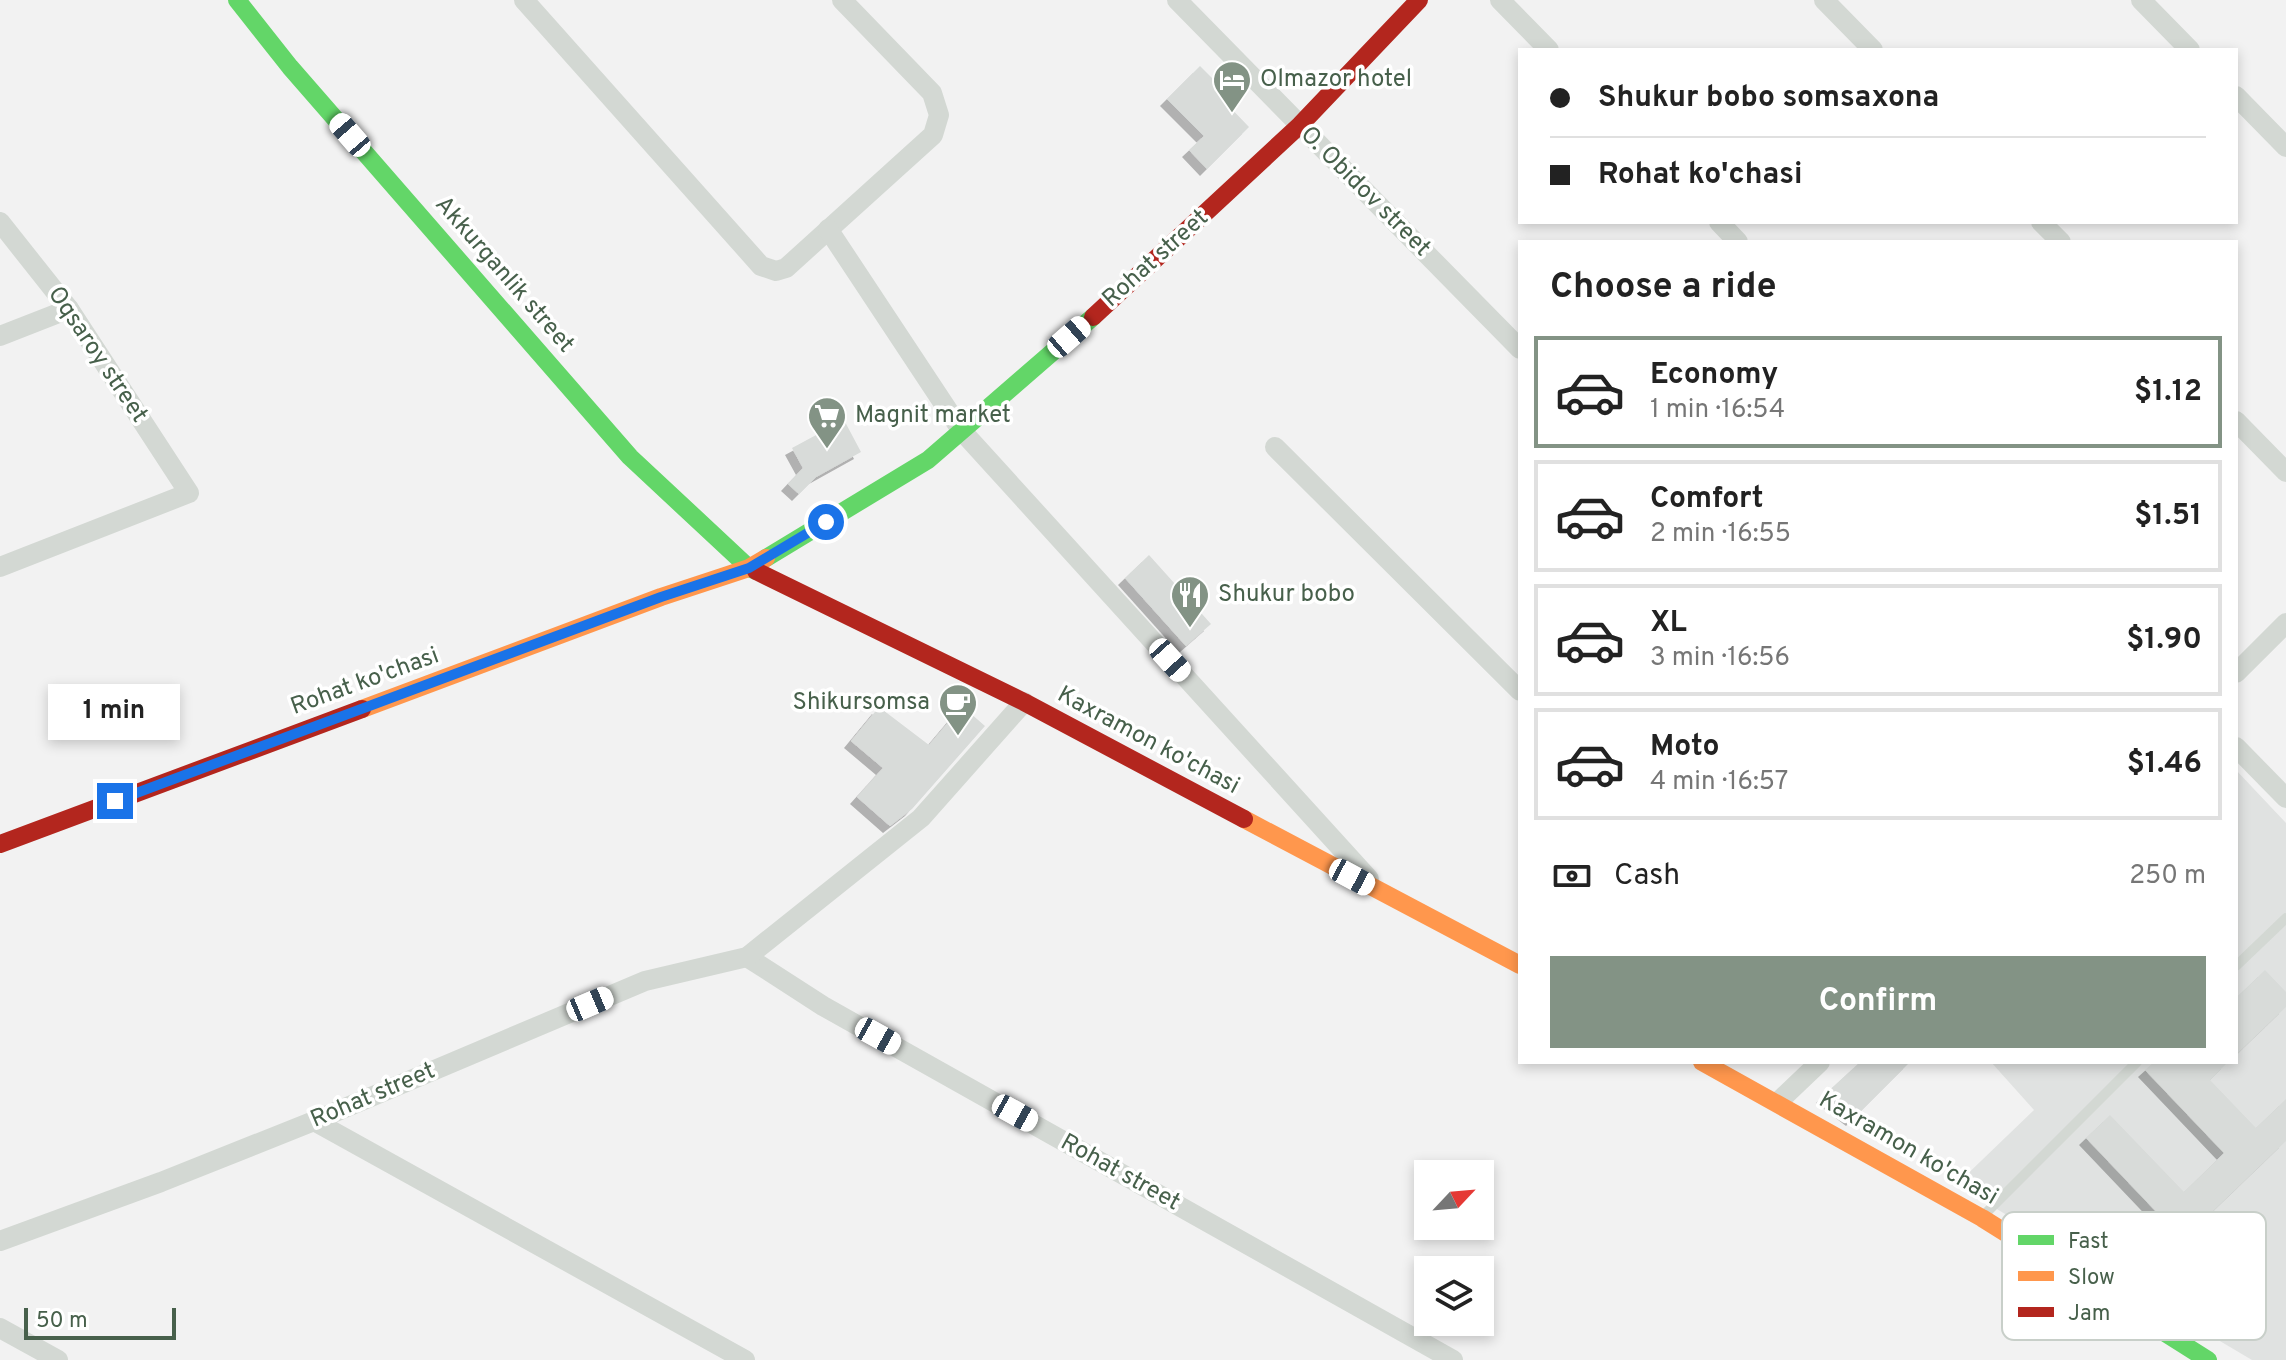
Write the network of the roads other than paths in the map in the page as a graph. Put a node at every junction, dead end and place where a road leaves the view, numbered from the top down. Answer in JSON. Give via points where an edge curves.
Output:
{"nodes":[{"id":1,"x":237,"y":0,"type":"edge"},
{"id":2,"x":524,"y":0,"type":"edge"},
{"id":3,"x":842,"y":0,"type":"edge"},
{"id":4,"x":1177,"y":0,"type":"edge"},
{"id":5,"x":1419,"y":0,"type":"edge"},
{"id":6,"x":1500,"y":0,"type":"edge"},
{"id":7,"x":1824,"y":0,"type":"edge"},
{"id":8,"x":2141,"y":0,"type":"edge"},
{"id":9,"x":1547,"y":48,"type":"edge"},
{"id":10,"x":1871,"y":48,"type":"edge"},
{"id":11,"x":2188,"y":48,"type":"edge"},
{"id":12,"x":2238,"y":98,"type":"edge"},
{"id":13,"x":1300,"y":125,"type":"junction"},
{"id":14,"x":2286,"y":147,"type":"edge"},
{"id":15,"x":0,"y":222,"type":"edge"},
{"id":16,"x":1721,"y":224,"type":"edge"},
{"id":17,"x":2043,"y":224,"type":"edge"},
{"id":18,"x":828,"y":229,"type":"junction"},
{"id":19,"x":1736,"y":240,"type":"edge"},
{"id":20,"x":2059,"y":240,"type":"edge"},
{"id":21,"x":69,"y":309,"type":"junction"},
{"id":22,"x":0,"y":336,"type":"edge"},
{"id":23,"x":1518,"y":347,"type":"edge"},
{"id":24,"x":2238,"y":423,"type":"edge"},
{"id":25,"x":961,"y":430,"type":"junction"},
{"id":26,"x":1275,"y":447,"type":"dead end"},
{"id":27,"x":2286,"y":472,"type":"edge"},
{"id":28,"x":0,"y":567,"type":"edge"},
{"id":29,"x":749,"y":568,"type":"junction"},
{"id":30,"x":2286,"y":623,"type":"edge"},
{"id":31,"x":2238,"y":671,"type":"edge"},
{"id":32,"x":1518,"y":689,"type":"edge"},
{"id":33,"x":1024,"y":702,"type":"junction"},
{"id":34,"x":2238,"y":749,"type":"edge"},
{"id":35,"x":2286,"y":798,"type":"edge"},
{"id":36,"x":0,"y":844,"type":"edge"},
{"id":37,"x":1380,"y":891,"type":"junction"},
{"id":38,"x":2286,"y":918,"type":"edge"},
{"id":39,"x":747,"y":957,"type":"junction"},
{"id":40,"x":1518,"y":964,"type":"edge"},
{"id":41,"x":2238,"y":964,"type":"edge"},
{"id":42,"x":1706,"y":1064,"type":"edge"},
{"id":43,"x":1818,"y":1064,"type":"edge"},
{"id":44,"x":2135,"y":1064,"type":"edge"},
{"id":45,"x":1778,"y":1102,"type":"junction"},
{"id":46,"x":314,"y":1121,"type":"junction"},
{"id":47,"x":1982,"y":1218,"type":"junction"},
{"id":48,"x":2002,"y":1231,"type":"edge"},
{"id":49,"x":0,"y":1241,"type":"edge"},
{"id":50,"x":0,"y":1328,"type":"edge"},
{"id":51,"x":2176,"y":1340,"type":"edge"},
{"id":52,"x":58,"y":1360,"type":"edge"},
{"id":53,"x":745,"y":1360,"type":"edge"},
{"id":54,"x":1453,"y":1360,"type":"edge"},
{"id":55,"x":2208,"y":1360,"type":"edge"}],
"edges":[{"from":1,"to":29,"type":"street","name":"Akkurganlik street","via":[[630,457]]},
{"from":2,"to":18,"type":"street","via":[[761,266],[786,268]]},
{"from":3,"to":18,"type":"street","via":[[932,93],[939,115],[933,135]]},
{"from":4,"to":13,"type":"street","name":"O. Obidov street"},
{"from":5,"to":13,"type":"street","name":"Rohat street"},
{"from":6,"to":9,"type":"street"},
{"from":7,"to":10,"type":"street"},
{"from":8,"to":11,"type":"street"},
{"from":12,"to":14,"type":"street"},
{"from":13,"to":23,"type":"street","name":"O. Obidov street"},
{"from":13,"to":25,"type":"street","name":"Rohat street","via":[[1133,282]]},
{"from":15,"to":21,"type":"street","name":"Oqsaroy street"},
{"from":16,"to":19,"type":"street"},
{"from":17,"to":20,"type":"street"},
{"from":18,"to":25,"type":"street"},
{"from":21,"to":22,"type":"street"},
{"from":21,"to":28,"type":"street","name":"Oqsaroy street","via":[[189,493]]},
{"from":24,"to":27,"type":"street"},
{"from":25,"to":29,"type":"street","name":"Rohat street","via":[[928,460]]},
{"from":25,"to":37,"type":"street"},
{"from":26,"to":32,"type":"street"},
{"from":29,"to":33,"type":"street","name":"Kaxramon ko'chasi"},
{"from":29,"to":36,"type":"street","name":"Rohat ko'chasi"},
{"from":30,"to":31,"type":"street"},
{"from":33,"to":37,"type":"street","name":"Kaxramon ko'chasi"},
{"from":33,"to":39,"type":"street","name":"Rohat street","via":[[921,818]]},
{"from":34,"to":35,"type":"street"},
{"from":37,"to":40,"type":"street","name":"Kaxramon ko'chasi"},
{"from":38,"to":41,"type":"lane"},
{"from":39,"to":46,"type":"street","name":"Rohat street","via":[[645,981]]},
{"from":39,"to":54,"type":"street","name":"Rohat street","via":[[836,1013]]},
{"from":42,"to":45,"type":"street","name":"Kaxramon ko'chasi"},
{"from":43,"to":45,"type":"street"},
{"from":44,"to":47,"type":"lane"},
{"from":45,"to":47,"type":"street","name":"Kaxramon ko'chasi"},
{"from":46,"to":49,"type":"street","name":"Rohat street"},
{"from":46,"to":53,"type":"street"},
{"from":47,"to":48,"type":"street","name":"Kaxramon ko'chasi"},
{"from":50,"to":52,"type":"street"},
{"from":51,"to":55,"type":"street","name":"Kaxramon ko'chasi"}]}
